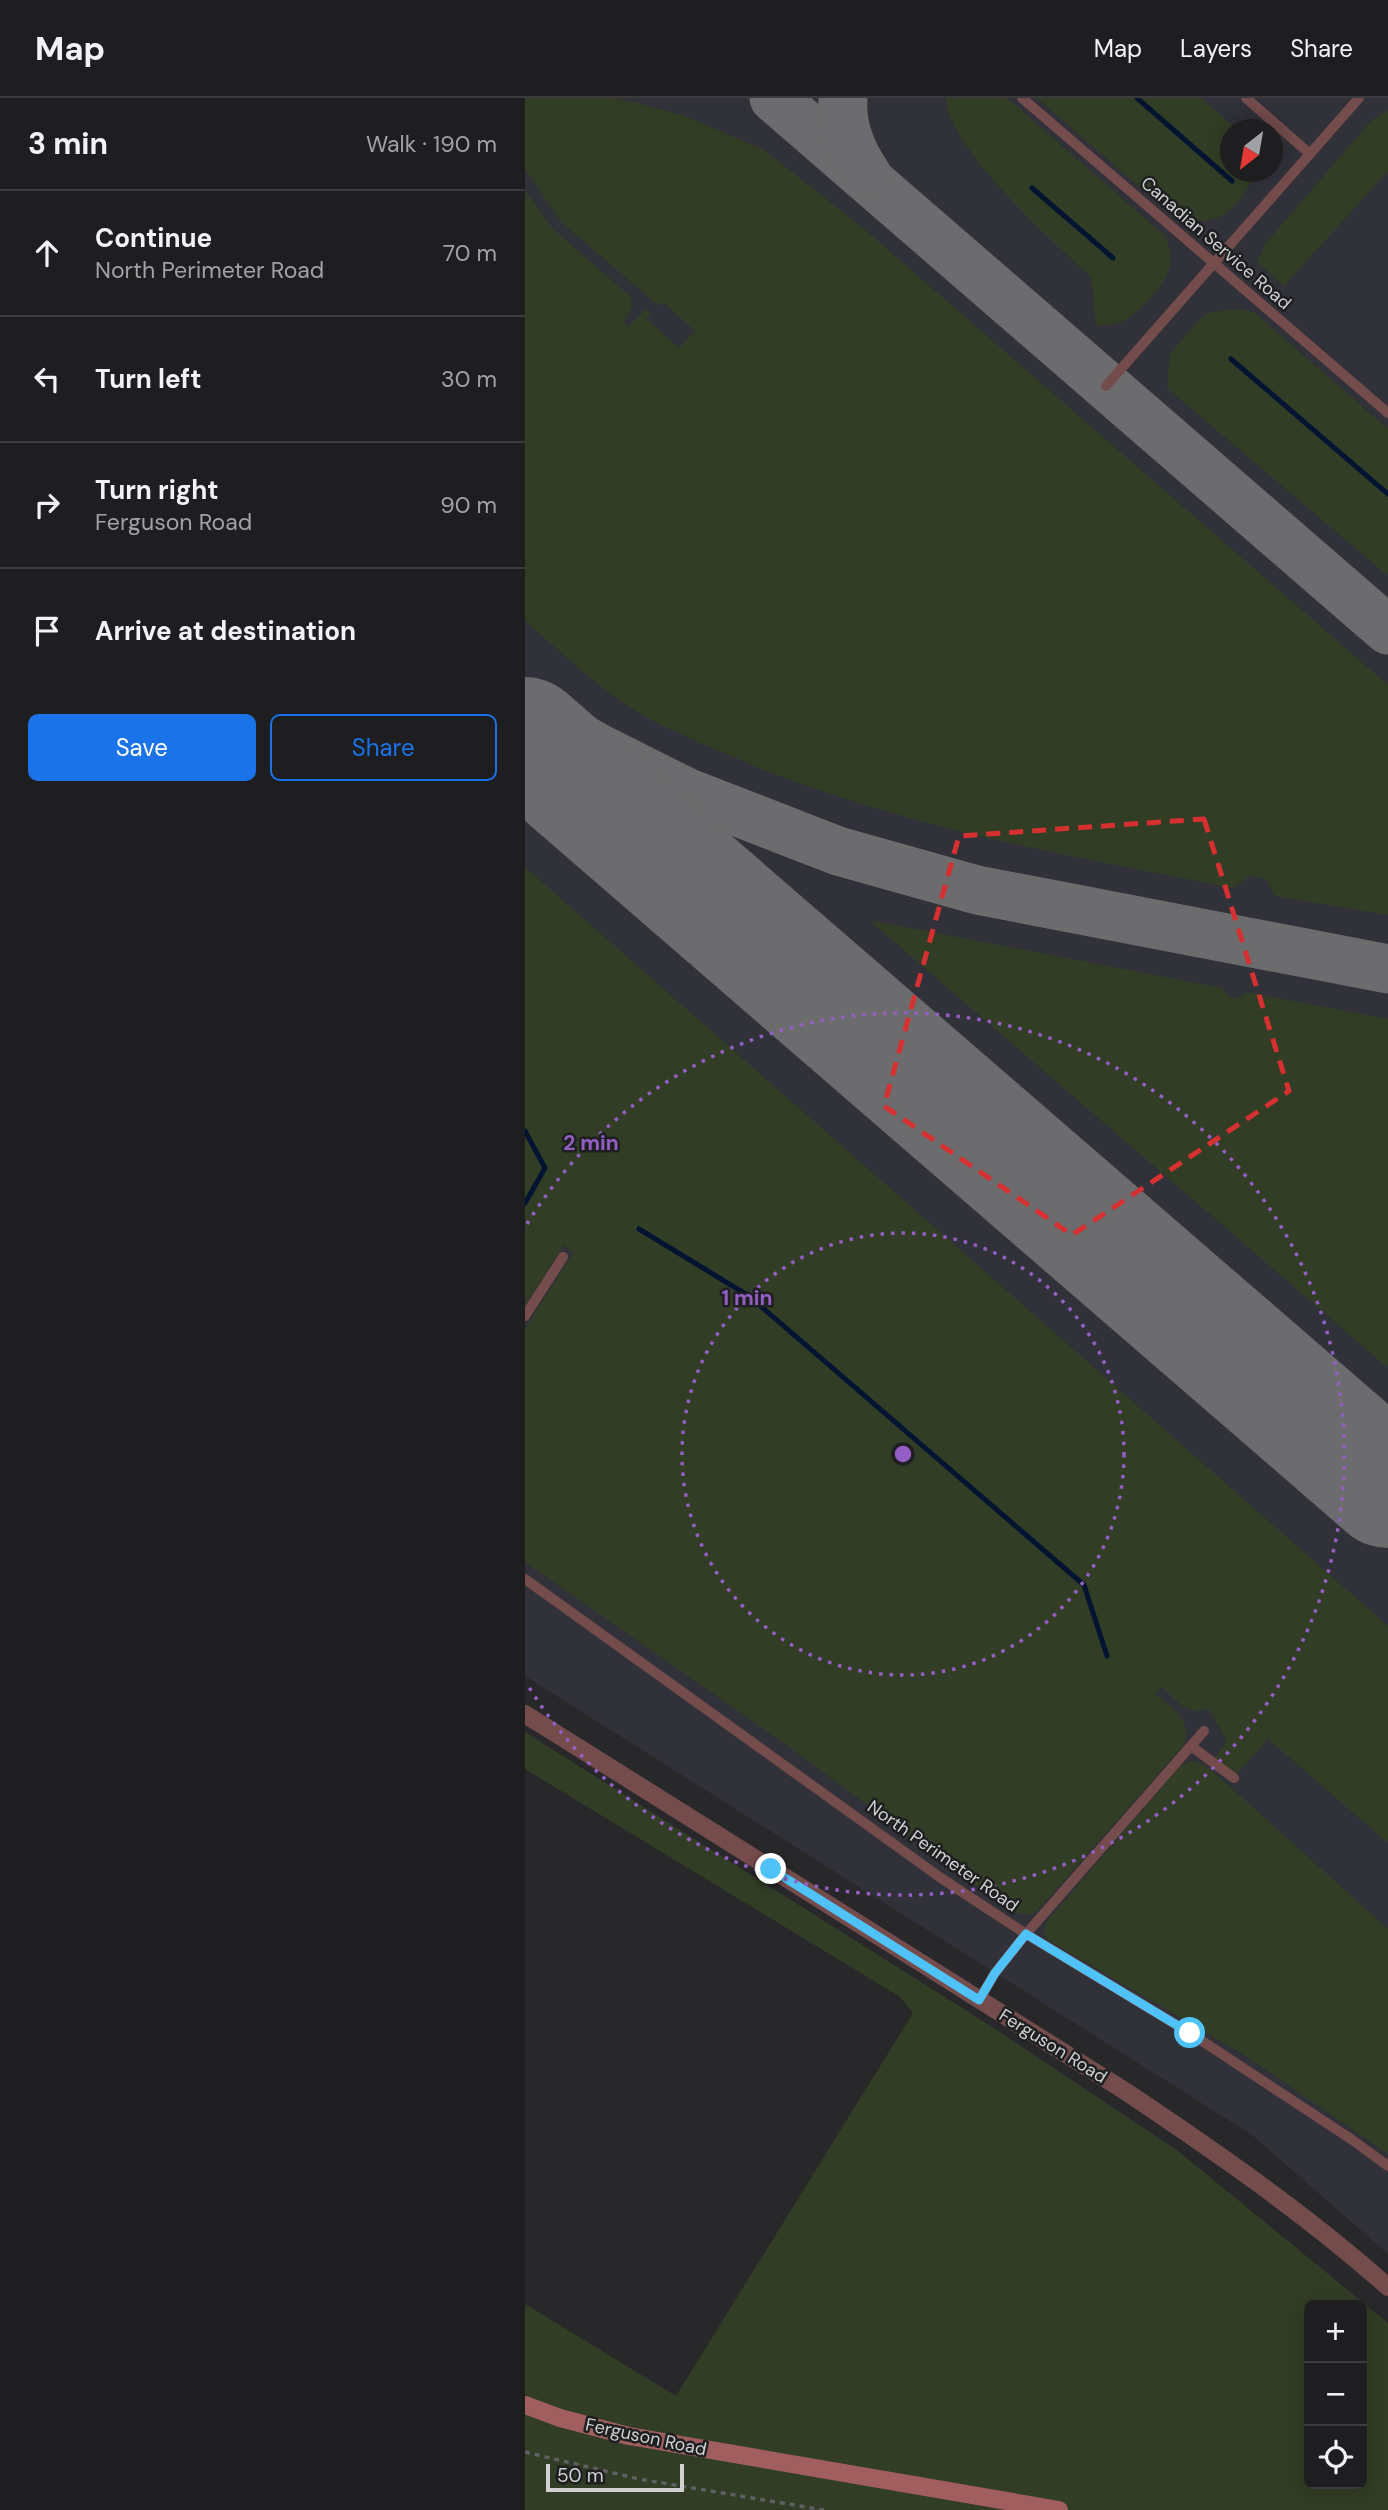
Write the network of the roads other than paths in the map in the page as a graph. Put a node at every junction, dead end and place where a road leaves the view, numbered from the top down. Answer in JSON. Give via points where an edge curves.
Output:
{"nodes":[{"id":1,"x":1022,"y":98,"type":"edge"},
{"id":2,"x":1246,"y":98,"type":"edge"},
{"id":3,"x":1359,"y":98,"type":"edge"},
{"id":4,"x":1310,"y":153,"type":"junction"},
{"id":5,"x":1213,"y":264,"type":"junction"},
{"id":6,"x":1105,"y":386,"type":"dead end"},
{"id":7,"x":1388,"y":413,"type":"edge"},
{"id":8,"x":563,"y":1257,"type":"dead end"},
{"id":9,"x":525,"y":1316,"type":"edge"},
{"id":10,"x":525,"y":1579,"type":"edge"},
{"id":11,"x":525,"y":1714,"type":"edge"},
{"id":12,"x":1204,"y":1731,"type":"dead end"},
{"id":13,"x":1191,"y":1746,"type":"junction"},
{"id":14,"x":1234,"y":1778,"type":"dead end"},
{"id":15,"x":1026,"y":1934,"type":"junction"},
{"id":16,"x":979,"y":2000,"type":"junction"},
{"id":17,"x":1388,"y":2166,"type":"edge"},
{"id":18,"x":1388,"y":2287,"type":"edge"},
{"id":19,"x":525,"y":2406,"type":"edge"},
{"id":20,"x":1059,"y":2510,"type":"edge"}],
"edges":[{"from":1,"to":5,"type":"lane","name":"Canadian Service Road"},
{"from":2,"to":4,"type":"lane"},
{"from":3,"to":4,"type":"lane"},
{"from":4,"to":5,"type":"lane"},
{"from":5,"to":6,"type":"lane"},
{"from":5,"to":7,"type":"lane","name":"Canadian Service Road"},
{"from":8,"to":9,"type":"lane"},
{"from":10,"to":15,"type":"lane","name":"North Perimeter Road"},
{"from":11,"to":16,"type":"street","name":"Ferguson Road"},
{"from":12,"to":13,"type":"lane"},
{"from":13,"to":14,"type":"lane"},
{"from":13,"to":15,"type":"lane"},
{"from":15,"to":16,"type":"lane"},
{"from":15,"to":17,"type":"lane","name":"North Perimeter Road","via":[[1190,2033]]},
{"from":16,"to":18,"type":"street","name":"Ferguson Road","via":[[1215,2151]]},
{"from":19,"to":20,"type":"street","name":"Ferguson Road","via":[[629,2436]]}]}
